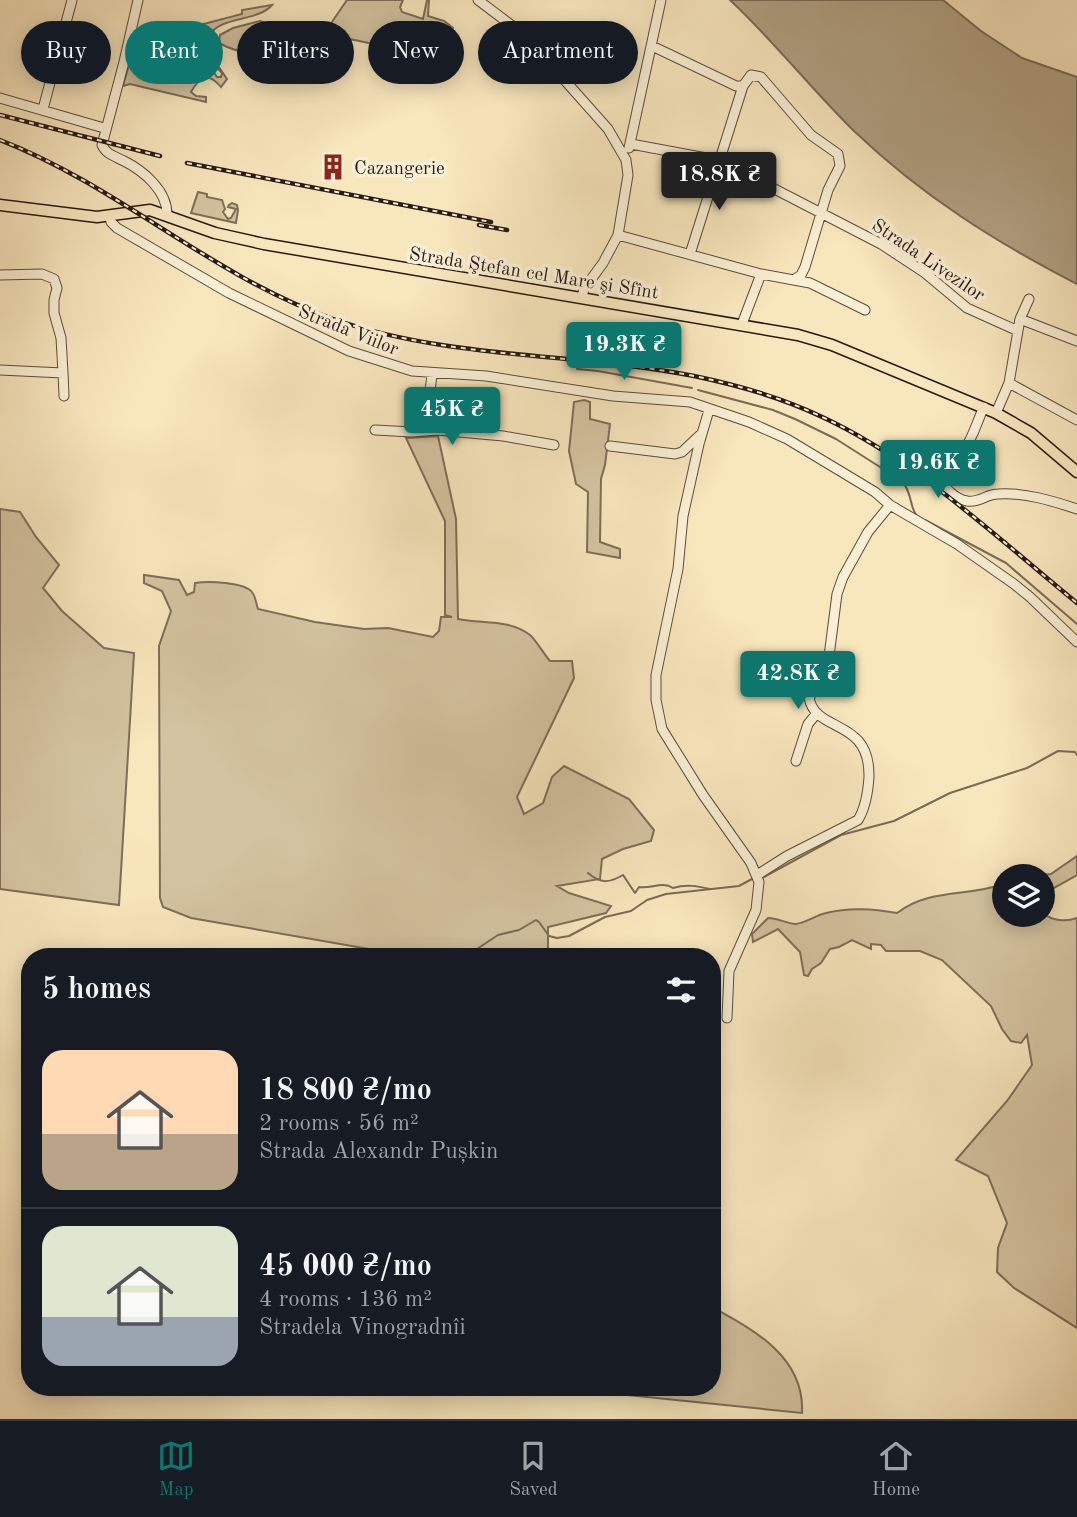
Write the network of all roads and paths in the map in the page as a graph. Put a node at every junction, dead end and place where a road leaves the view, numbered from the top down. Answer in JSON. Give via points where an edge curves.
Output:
{"nodes":[{"id":1,"x":72,"y":0,"type":"edge"},
{"id":2,"x":138,"y":0,"type":"edge"},
{"id":3,"x":478,"y":0,"type":"edge"},
{"id":4,"x":661,"y":0,"type":"edge"},
{"id":5,"x":652,"y":47,"type":"junction"},
{"id":6,"x":743,"y":86,"type":"junction"},
{"id":7,"x":0,"y":98,"type":"edge"},
{"id":8,"x":44,"y":109,"type":"junction"},
{"id":9,"x":104,"y":128,"type":"junction"},
{"id":10,"x":631,"y":144,"type":"junction"},
{"id":11,"x":626,"y":160,"type":"junction"},
{"id":12,"x":718,"y":162,"type":"junction"},
{"id":13,"x":0,"y":205,"type":"edge"},
{"id":14,"x":822,"y":213,"type":"junction"},
{"id":15,"x":167,"y":214,"type":"junction"},
{"id":16,"x":110,"y":216,"type":"junction"},
{"id":17,"x":618,"y":235,"type":"junction"},
{"id":18,"x":691,"y":254,"type":"junction"},
{"id":19,"x":761,"y":274,"type":"junction"},
{"id":20,"x":0,"y":275,"type":"edge"},
{"id":21,"x":796,"y":279,"type":"junction"},
{"id":22,"x":582,"y":297,"type":"junction"},
{"id":23,"x":1029,"y":299,"type":"dead end"},
{"id":24,"x":865,"y":310,"type":"dead end"},
{"id":25,"x":1020,"y":319,"type":"junction"},
{"id":26,"x":742,"y":324,"type":"junction"},
{"id":27,"x":1018,"y":331,"type":"junction"},
{"id":28,"x":1077,"y":341,"type":"edge"},
{"id":29,"x":0,"y":370,"type":"edge"},
{"id":30,"x":63,"y":373,"type":"junction"},
{"id":31,"x":432,"y":374,"type":"junction"},
{"id":32,"x":1009,"y":383,"type":"junction"},
{"id":33,"x":64,"y":396,"type":"dead end"},
{"id":34,"x":984,"y":407,"type":"junction"},
{"id":35,"x":709,"y":410,"type":"junction"},
{"id":36,"x":996,"y":413,"type":"junction"},
{"id":37,"x":1077,"y":420,"type":"edge"},
{"id":38,"x":375,"y":430,"type":"dead end"},
{"id":39,"x":437,"y":430,"type":"junction"},
{"id":40,"x":702,"y":434,"type":"junction"},
{"id":41,"x":554,"y":445,"type":"dead end"},
{"id":42,"x":610,"y":446,"type":"dead end"},
{"id":43,"x":1077,"y":472,"type":"edge"},
{"id":44,"x":890,"y":505,"type":"junction"},
{"id":45,"x":1077,"y":509,"type":"edge"},
{"id":46,"x":1077,"y":642,"type":"edge"},
{"id":47,"x":817,"y":713,"type":"junction"},
{"id":48,"x":796,"y":761,"type":"dead end"},
{"id":49,"x":757,"y":875,"type":"junction"},
{"id":50,"x":727,"y":1018,"type":"dead end"}],
"edges":[{"from":1,"to":8,"type":"street"},
{"from":2,"to":9,"type":"street"},
{"from":3,"to":11,"type":"street","via":[[537,49],[608,129]]},
{"from":4,"to":5,"type":"street"},
{"from":5,"to":6,"type":"street"},
{"from":5,"to":10,"type":"street"},
{"from":6,"to":12,"type":"street"},
{"from":6,"to":14,"type":"street","via":[[751,75],[761,77],[810,135],[840,158]]},
{"from":7,"to":8,"type":"street"},
{"from":8,"to":9,"type":"street"},
{"from":9,"to":15,"type":"street","via":[[104,149],[146,177],[164,197]]},
{"from":10,"to":11,"type":"street"},
{"from":10,"to":12,"type":"street","name":"Strada Livezilor"},
{"from":11,"to":17,"type":"street","via":[[628,175]]},
{"from":12,"to":14,"type":"street","name":"Strada Livezilor"},
{"from":12,"to":18,"type":"street"},
{"from":13,"to":16,"type":"main road","name":"Strada Ştefan cel Mare şi Sfînt"},
{"from":14,"to":21,"type":"street","via":[[805,267]]},
{"from":14,"to":27,"type":"street","name":"Strada Livezilor","via":[[881,244],[967,308]]},
{"from":15,"to":16,"type":"main road","name":"Strada Ştefan cel Mare şi Sfînt","via":[[150,210]]},
{"from":15,"to":22,"type":"main road","name":"Strada Ştefan cel Mare şi Sfînt","via":[[215,233],[264,244]]},
{"from":16,"to":31,"type":"street","name":"Strada Viilor","via":[[117,228],[172,261],[308,333],[401,369]]},
{"from":17,"to":18,"type":"street"},
{"from":17,"to":22,"type":"street"},
{"from":18,"to":19,"type":"street"},
{"from":19,"to":21,"type":"street"},
{"from":19,"to":26,"type":"street"},
{"from":20,"to":30,"type":"street","via":[[54,278]]},
{"from":21,"to":24,"type":"street"},
{"from":22,"to":26,"type":"main road","name":"Strada Ştefan cel Mare şi Sfînt"},
{"from":23,"to":25,"type":"street"},
{"from":25,"to":27,"type":"street"},
{"from":25,"to":28,"type":"street"},
{"from":26,"to":34,"type":"main road","name":"Strada Ştefan cel Mare şi Sfînt","via":[[832,345]]},
{"from":27,"to":32,"type":"street"},
{"from":29,"to":30,"type":"street"},
{"from":30,"to":33,"type":"street"},
{"from":31,"to":35,"type":"street","name":"Strada Viilor","via":[[486,376],[613,396],[674,399]]},
{"from":31,"to":39,"type":"street","via":[[428,410]]},
{"from":32,"to":36,"type":"street"},
{"from":32,"to":37,"type":"street"},
{"from":34,"to":36,"type":"main road","name":"Strada Ştefan cel Mare şi Sfînt"},
{"from":34,"to":45,"type":"street","via":[[966,447],[945,470],[943,479],[950,491],[962,499],[978,501],[1012,494]]},
{"from":35,"to":40,"type":"street"},
{"from":35,"to":44,"type":"street","name":"Strada Viilor","via":[[787,439]]},
{"from":36,"to":43,"type":"main road","name":"Strada Ştefan cel Mare şi Sfînt","via":[[1031,433]]},
{"from":38,"to":39,"type":"street"},
{"from":39,"to":41,"type":"street"},
{"from":40,"to":42,"type":"street","via":[[675,454]]},
{"from":40,"to":49,"type":"street","via":[[683,516],[678,569],[656,675],[656,700],[662,729]]},
{"from":44,"to":46,"type":"street","name":"Strada Viilor","via":[[998,572]]},
{"from":44,"to":47,"type":"street","via":[[868,531],[841,584],[828,664],[810,698]]},
{"from":47,"to":48,"type":"street","via":[[808,724]]},
{"from":47,"to":49,"type":"street","via":[[848,732],[869,757],[863,812],[858,820]]},
{"from":49,"to":50,"type":"street","via":[[756,910],[729,971]]}]}
